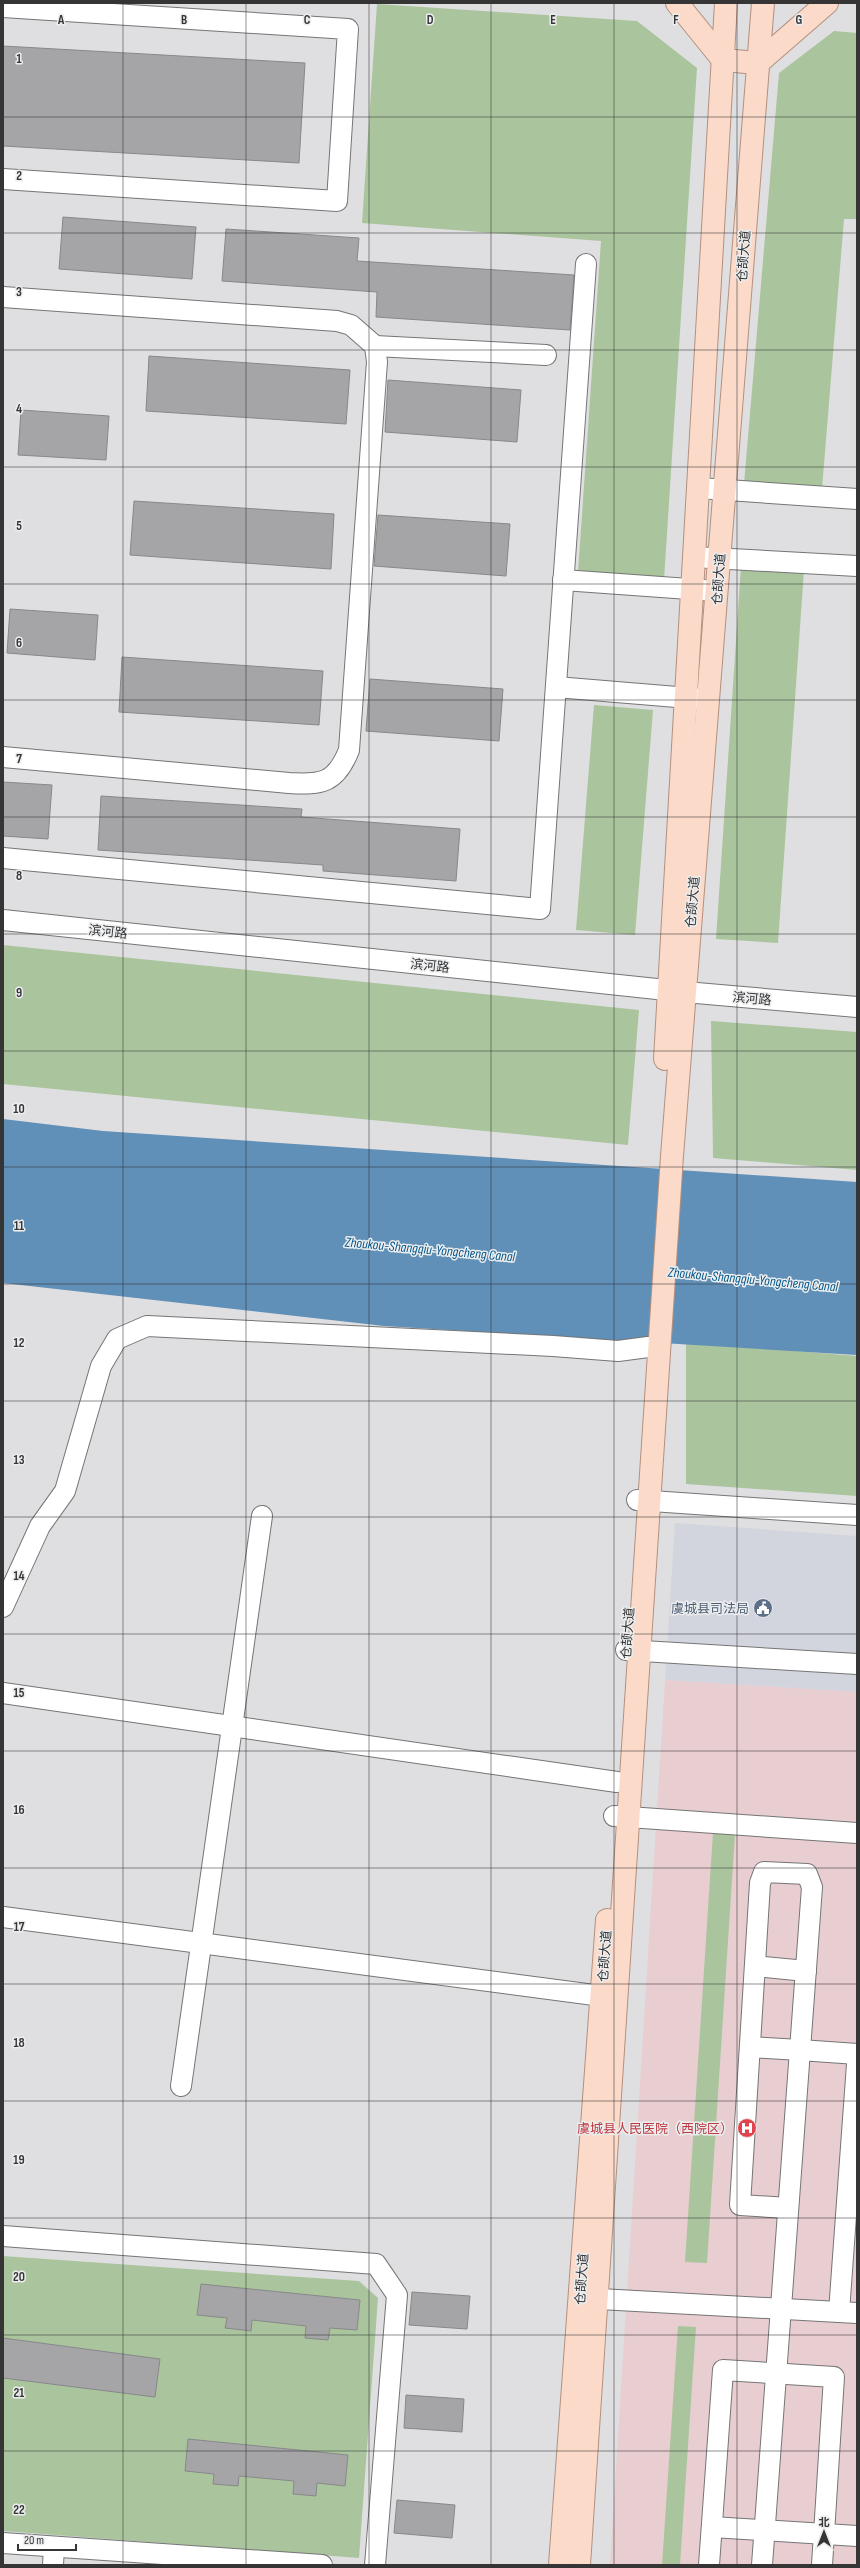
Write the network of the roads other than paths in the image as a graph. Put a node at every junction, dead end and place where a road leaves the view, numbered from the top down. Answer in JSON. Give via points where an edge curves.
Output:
{"nodes":[{"id":1,"x":677,"y":3,"type":"edge"},
{"id":2,"x":726,"y":3,"type":"edge"},
{"id":3,"x":763,"y":3,"type":"edge"},
{"id":4,"x":827,"y":3,"type":"edge"},
{"id":5,"x":3,"y":7,"type":"edge"},
{"id":6,"x":86,"y":8,"type":"edge"},
{"id":7,"x":723,"y":60,"type":"junction"},
{"id":8,"x":758,"y":63,"type":"junction"},
{"id":9,"x":3,"y":179,"type":"edge"},
{"id":10,"x":586,"y":264,"type":"dead end"},
{"id":11,"x":3,"y":297,"type":"edge"},
{"id":12,"x":375,"y":346,"type":"junction"},
{"id":13,"x":546,"y":355,"type":"dead end"},
{"id":14,"x":698,"y":488,"type":"junction"},
{"id":15,"x":725,"y":490,"type":"junction"},
{"id":16,"x":857,"y":499,"type":"edge"},
{"id":17,"x":694,"y":557,"type":"junction"},
{"id":18,"x":719,"y":558,"type":"junction"},
{"id":19,"x":857,"y":566,"type":"edge"},
{"id":20,"x":564,"y":580,"type":"junction"},
{"id":21,"x":692,"y":589,"type":"junction"},
{"id":22,"x":717,"y":591,"type":"junction"},
{"id":23,"x":556,"y":687,"type":"junction"},
{"id":24,"x":686,"y":698,"type":"junction"},
{"id":25,"x":708,"y":700,"type":"junction"},
{"id":26,"x":3,"y":757,"type":"edge"},
{"id":27,"x":3,"y":858,"type":"edge"},
{"id":28,"x":3,"y":920,"type":"edge"},
{"id":29,"x":677,"y":991,"type":"junction"},
{"id":30,"x":857,"y":1007,"type":"edge"},
{"id":31,"x":654,"y":1347,"type":"junction"},
{"id":32,"x":643,"y":1501,"type":"junction"},
{"id":33,"x":857,"y":1515,"type":"edge"},
{"id":34,"x":262,"y":1516,"type":"dead end"},
{"id":35,"x":3,"y":1607,"type":"edge"},
{"id":36,"x":633,"y":1651,"type":"junction"},
{"id":37,"x":857,"y":1664,"type":"edge"},
{"id":38,"x":3,"y":1693,"type":"edge"},
{"id":39,"x":232,"y":1726,"type":"junction"},
{"id":40,"x":617,"y":1782,"type":"junction"},
{"id":41,"x":621,"y":1816,"type":"junction"},
{"id":42,"x":857,"y":1833,"type":"edge"},
{"id":43,"x":3,"y":1918,"type":"edge"},
{"id":44,"x":202,"y":1943,"type":"junction"},
{"id":45,"x":755,"y":1966,"type":"junction"},
{"id":46,"x":806,"y":1971,"type":"junction"},
{"id":47,"x":609,"y":1996,"type":"junction"},
{"id":48,"x":750,"y":2047,"type":"junction"},
{"id":49,"x":800,"y":2050,"type":"junction"},
{"id":50,"x":857,"y":2054,"type":"edge"},
{"id":51,"x":857,"y":2064,"type":"edge"},
{"id":52,"x":182,"y":2086,"type":"dead end"},
{"id":53,"x":788,"y":2208,"type":"junction"},
{"id":54,"x":851,"y":2218,"type":"edge"},
{"id":55,"x":3,"y":2236,"type":"edge"},
{"id":56,"x":588,"y":2298,"type":"junction"},
{"id":57,"x":781,"y":2308,"type":"junction"},
{"id":58,"x":848,"y":2313,"type":"edge"},
{"id":59,"x":776,"y":2373,"type":"junction"},
{"id":60,"x":712,"y":2527,"type":"junction"},
{"id":61,"x":765,"y":2530,"type":"junction"},
{"id":62,"x":824,"y":2534,"type":"junction"},
{"id":63,"x":857,"y":2536,"type":"edge"},
{"id":64,"x":3,"y":2543,"type":"edge"},
{"id":65,"x":54,"y":2556,"type":"edge"},
{"id":66,"x":322,"y":2565,"type":"edge"},
{"id":67,"x":376,"y":2565,"type":"edge"},
{"id":68,"x":560,"y":2565,"type":"edge"},
{"id":69,"x":579,"y":2565,"type":"edge"},
{"id":70,"x":710,"y":2565,"type":"edge"},
{"id":71,"x":762,"y":2565,"type":"edge"},
{"id":72,"x":822,"y":2565,"type":"edge"}],
"edges":[{"from":1,"to":7,"type":"main road"},
{"from":2,"to":7,"type":"main road","name":"仓颉大道"},
{"from":3,"to":8,"type":"main road","name":"仓颉大道"},
{"from":4,"to":8,"type":"main road"},
{"from":5,"to":6,"type":"street"},
{"from":6,"to":9,"type":"street","via":[[348,29],[337,201]]},
{"from":7,"to":8,"type":"main road"},
{"from":7,"to":14,"type":"main road","name":"仓颉大道"},
{"from":8,"to":15,"type":"main road","name":"仓颉大道"},
{"from":10,"to":20,"type":"street"},
{"from":11,"to":12,"type":"street","via":[[337,321],[351,325]]},
{"from":12,"to":13,"type":"street"},
{"from":12,"to":26,"type":"street","via":[[377,362],[349,750],[344,763],[331,779],[314,784],[289,784]]},
{"from":14,"to":15,"type":"street"},
{"from":14,"to":17,"type":"main road","name":"仓颉大道"},
{"from":15,"to":16,"type":"street"},
{"from":15,"to":18,"type":"main road","name":"仓颉大道"},
{"from":17,"to":18,"type":"street"},
{"from":17,"to":21,"type":"main road","name":"仓颉大道"},
{"from":18,"to":19,"type":"street"},
{"from":18,"to":22,"type":"main road","name":"仓颉大道"},
{"from":20,"to":21,"type":"street"},
{"from":20,"to":23,"type":"street"},
{"from":21,"to":22,"type":"street"},
{"from":21,"to":24,"type":"main road","name":"仓颉大道"},
{"from":22,"to":25,"type":"main road","name":"仓颉大道"},
{"from":23,"to":24,"type":"street"},
{"from":23,"to":27,"type":"street","via":[[540,909]]},
{"from":24,"to":25,"type":"street"},
{"from":24,"to":29,"type":"main road","name":"仓颉大道"},
{"from":25,"to":29,"type":"main road","name":"仓颉大道"},
{"from":28,"to":29,"type":"street","name":"滨河路"},
{"from":29,"to":30,"type":"street","name":"滨河路"},
{"from":29,"to":31,"type":"main road","name":"仓颉大道"},
{"from":31,"to":32,"type":"main road","name":"仓颉大道"},
{"from":31,"to":35,"type":"street","via":[[618,1352],[553,1346],[147,1326],[117,1339],[101,1366],[65,1491],[40,1526]]},
{"from":32,"to":33,"type":"street"},
{"from":32,"to":36,"type":"main road","name":"仓颉大道"},
{"from":34,"to":39,"type":"street"},
{"from":36,"to":37,"type":"street"},
{"from":36,"to":40,"type":"main road","name":"仓颉大道"},
{"from":36,"to":41,"type":"main road","name":"仓颉大道"},
{"from":38,"to":39,"type":"street"},
{"from":39,"to":40,"type":"street"},
{"from":39,"to":44,"type":"street"},
{"from":40,"to":41,"type":"main road","name":"仓颉大道"},
{"from":41,"to":42,"type":"street"},
{"from":41,"to":47,"type":"main road","name":"仓颉大道"},
{"from":43,"to":44,"type":"street"},
{"from":44,"to":47,"type":"street"},
{"from":44,"to":52,"type":"street"},
{"from":45,"to":46,"type":"street"},
{"from":45,"to":46,"type":"street","via":[[760,1883],[764,1872],[807,1874],[812,1887]]},
{"from":45,"to":48,"type":"street"},
{"from":46,"to":49,"type":"street"},
{"from":47,"to":56,"type":"main road","name":"仓颉大道"},
{"from":48,"to":49,"type":"street"},
{"from":48,"to":53,"type":"street","via":[[740,2205]]},
{"from":49,"to":50,"type":"street"},
{"from":49,"to":53,"type":"street"},
{"from":51,"to":54,"type":"street"},
{"from":53,"to":57,"type":"street"},
{"from":54,"to":58,"type":"street"},
{"from":55,"to":67,"type":"street","via":[[376,2264],[397,2294]]},
{"from":56,"to":57,"type":"street"},
{"from":56,"to":68,"type":"main road","name":"仓颉大道"},
{"from":56,"to":69,"type":"main road","name":"仓颉大道"},
{"from":57,"to":58,"type":"street"},
{"from":57,"to":59,"type":"street"},
{"from":59,"to":60,"type":"street","via":[[723,2370]]},
{"from":59,"to":61,"type":"street"},
{"from":59,"to":62,"type":"street","via":[[834,2377]]},
{"from":60,"to":61,"type":"street"},
{"from":60,"to":70,"type":"street"},
{"from":61,"to":62,"type":"street"},
{"from":61,"to":71,"type":"street"},
{"from":62,"to":63,"type":"street"},
{"from":62,"to":72,"type":"street"},
{"from":64,"to":65,"type":"street"},
{"from":65,"to":66,"type":"street"}]}
